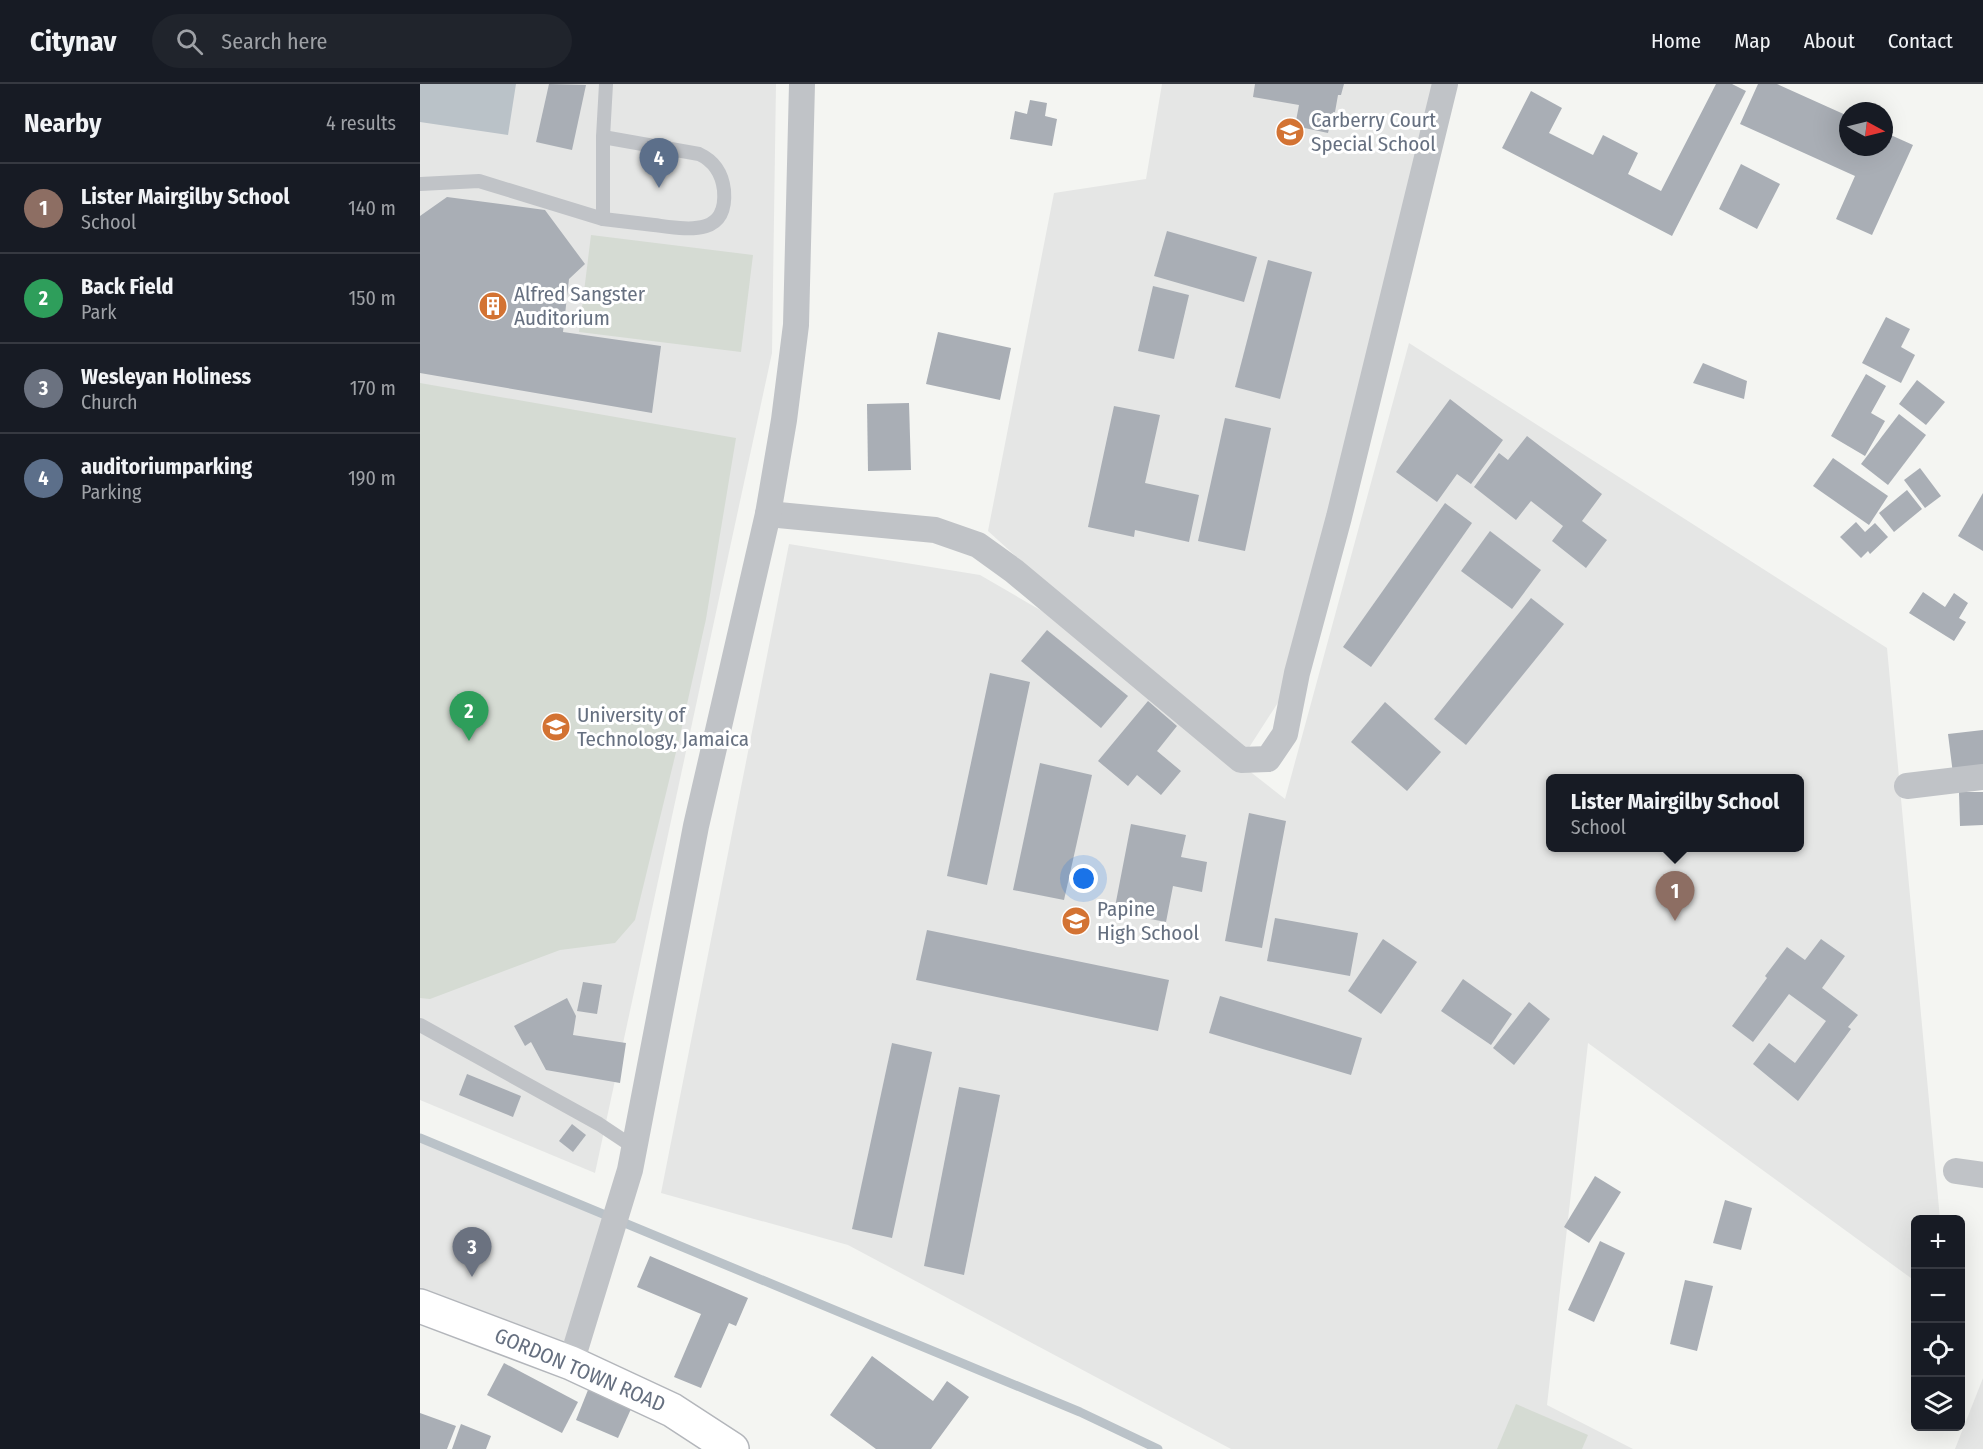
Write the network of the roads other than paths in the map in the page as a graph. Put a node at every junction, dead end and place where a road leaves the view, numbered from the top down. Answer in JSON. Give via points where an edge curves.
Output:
{"nodes":[{"id":1,"x":606,"y":84,"type":"edge"},
{"id":2,"x":802,"y":84,"type":"edge"},
{"id":3,"x":1445,"y":84,"type":"edge"},
{"id":4,"x":603,"y":137,"type":"junction"},
{"id":5,"x":420,"y":184,"type":"edge"},
{"id":6,"x":603,"y":219,"type":"junction"},
{"id":7,"x":768,"y":514,"type":"junction"},
{"id":8,"x":1983,"y":777,"type":"edge"},
{"id":9,"x":1907,"y":786,"type":"dead end"},
{"id":10,"x":420,"y":1025,"type":"edge"},
{"id":11,"x":633,"y":1159,"type":"junction"},
{"id":12,"x":1956,"y":1171,"type":"dead end"},
{"id":13,"x":1983,"y":1175,"type":"edge"},
{"id":14,"x":420,"y":1306,"type":"edge"},
{"id":15,"x":571,"y":1363,"type":"junction"},
{"id":16,"x":672,"y":1410,"type":"junction"},
{"id":17,"x":697,"y":1449,"type":"edge"},
{"id":18,"x":732,"y":1449,"type":"edge"}],
"edges":[{"from":1,"to":4,"type":"lane"},
{"from":2,"to":7,"type":"street","via":[[796,325]]},
{"from":3,"to":7,"type":"street","via":[[1285,734],[1268,759],[1241,760],[978,545],[935,530]]},
{"from":4,"to":6,"type":"lane"},
{"from":4,"to":6,"type":"lane","via":[[699,154],[718,170],[724,187],[720,216],[710,226],[691,230]]},
{"from":5,"to":6,"type":"lane","via":[[479,181]]},
{"from":7,"to":11,"type":"street","via":[[696,826]]},
{"from":8,"to":9,"type":"street"},
{"from":10,"to":11,"type":"lane","via":[[599,1124]]},
{"from":11,"to":15,"type":"street"},
{"from":12,"to":13,"type":"street"},
{"from":14,"to":15,"type":"main road","name":"GORDON TOWN ROAD"},
{"from":15,"to":16,"type":"main road","name":"GORDON TOWN ROAD"},
{"from":16,"to":17,"type":"street"},
{"from":16,"to":18,"type":"main road","name":"GORDON TOWN ROAD"}]}
